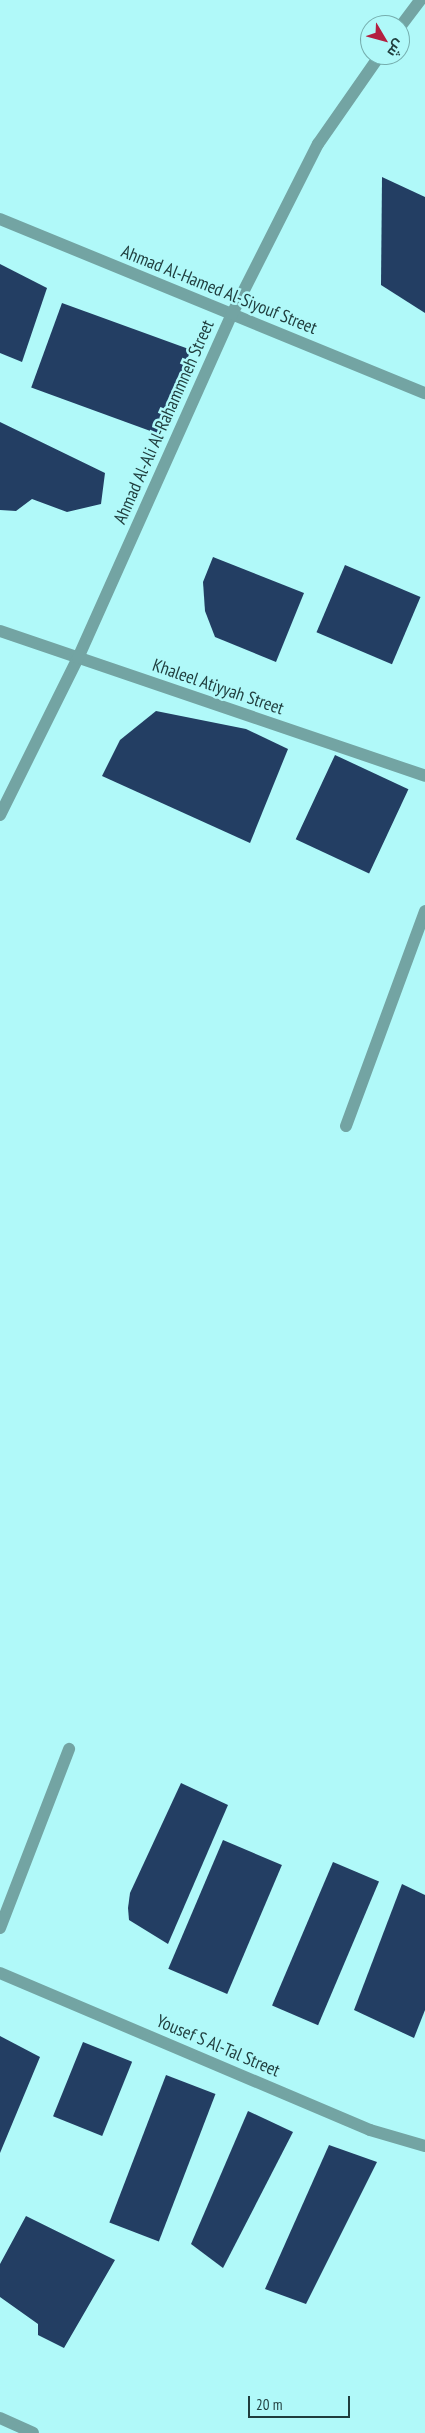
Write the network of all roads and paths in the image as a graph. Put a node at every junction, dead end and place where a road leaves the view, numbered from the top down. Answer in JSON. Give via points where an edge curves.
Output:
{"nodes":[{"id":1,"x":420,"y":0,"type":"edge"},
{"id":2,"x":409,"y":15,"type":"edge"},
{"id":3,"x":373,"y":65,"type":"edge"},
{"id":4,"x":0,"y":219,"type":"edge"},
{"id":5,"x":232,"y":314,"type":"junction"},
{"id":6,"x":425,"y":393,"type":"edge"},
{"id":7,"x":0,"y":631,"type":"edge"},
{"id":8,"x":78,"y":658,"type":"junction"},
{"id":9,"x":425,"y":776,"type":"edge"},
{"id":10,"x":0,"y":815,"type":"edge"},
{"id":11,"x":425,"y":911,"type":"edge"},
{"id":12,"x":346,"y":1126,"type":"dead end"},
{"id":13,"x":70,"y":1749,"type":"dead end"},
{"id":14,"x":0,"y":1928,"type":"edge"},
{"id":15,"x":0,"y":1973,"type":"edge"},
{"id":16,"x":425,"y":2146,"type":"edge"},
{"id":17,"x":0,"y":2418,"type":"edge"},
{"id":18,"x":33,"y":2433,"type":"edge"}],
"edges":[{"from":1,"to":2,"type":"street"},
{"from":3,"to":5,"type":"street","name":"Ahmad Al-Ali Al-Rahammneh Street","via":[[318,144]]},
{"from":4,"to":5,"type":"street","name":"Ahmad Al-Hamed Al-Siyouf Street"},
{"from":5,"to":6,"type":"street","name":"Ahmad Al-Hamed Al-Siyouf Street"},
{"from":5,"to":8,"type":"street","name":"Ahmad Al-Ali Al-Rahammneh Street"},
{"from":7,"to":8,"type":"street","name":"Khaleel Atiyyah Street"},
{"from":8,"to":9,"type":"street","name":"Khaleel Atiyyah Street"},
{"from":8,"to":10,"type":"street","name":"Ahmad Al-Ali Al-Rahammneh Street"},
{"from":11,"to":12,"type":"street"},
{"from":13,"to":14,"type":"street"},
{"from":15,"to":16,"type":"street","name":"Yousef S Al-Tal Street","via":[[370,2130]]},
{"from":17,"to":18,"type":"street"}]}
